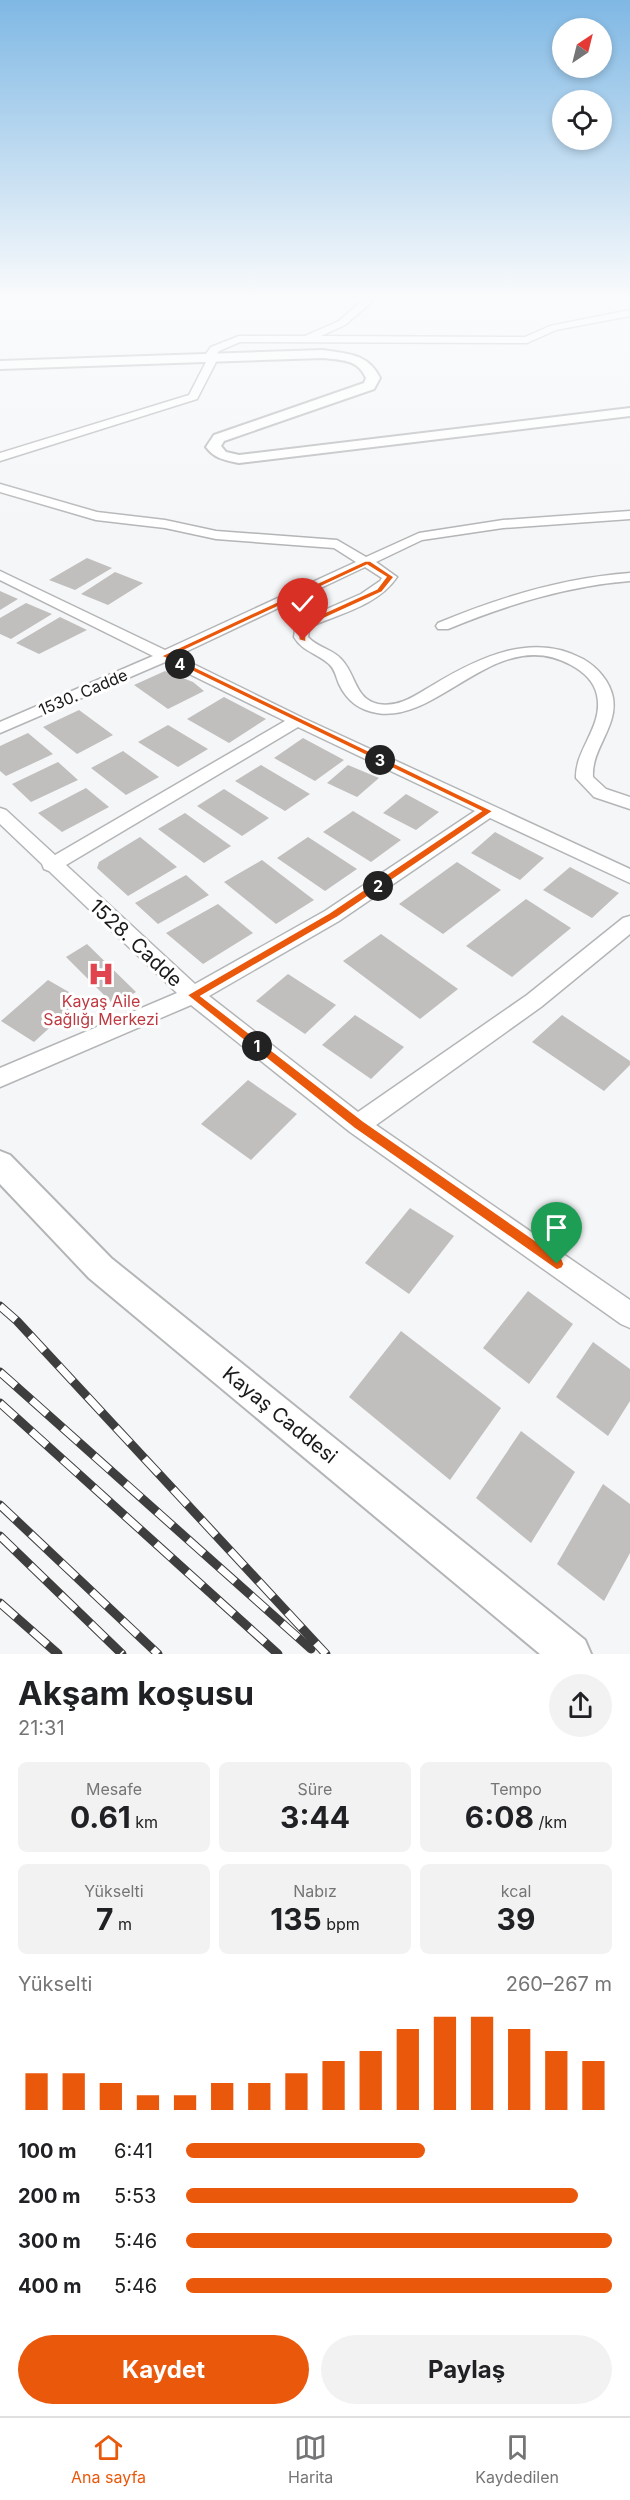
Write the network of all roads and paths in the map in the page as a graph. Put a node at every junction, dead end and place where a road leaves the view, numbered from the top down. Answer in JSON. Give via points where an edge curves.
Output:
{"nodes":[{"id":1,"x":203,"y":376,"type":"edge"},
{"id":2,"x":353,"y":376,"type":"edge"},
{"id":3,"x":372,"y":376,"type":"edge"},
{"id":4,"x":630,"y":412,"type":"edge"},
{"id":5,"x":630,"y":419,"type":"edge"},
{"id":6,"x":205,"y":432,"type":"dead end"},
{"id":7,"x":201,"y":451,"type":"dead end"},
{"id":8,"x":0,"y":457,"type":"edge"},
{"id":9,"x":0,"y":488,"type":"edge"},
{"id":10,"x":630,"y":515,"type":"edge"},
{"id":11,"x":368,"y":562,"type":"junction"},
{"id":12,"x":0,"y":575,"type":"edge"},
{"id":13,"x":630,"y":576,"type":"edge"},
{"id":14,"x":443,"y":627,"type":"dead end"},
{"id":15,"x":165,"y":656,"type":"junction"},
{"id":16,"x":297,"y":721,"type":"junction"},
{"id":17,"x":0,"y":728,"type":"edge"},
{"id":18,"x":630,"y":802,"type":"edge"},
{"id":19,"x":488,"y":811,"type":"junction"},
{"id":20,"x":0,"y":814,"type":"edge"},
{"id":21,"x":51,"y":865,"type":"junction"},
{"id":22,"x":630,"y":877,"type":"edge"},
{"id":23,"x":630,"y":923,"type":"edge"},
{"id":24,"x":192,"y":995,"type":"junction"},
{"id":25,"x":0,"y":1077,"type":"edge"},
{"id":26,"x":358,"y":1125,"type":"junction"},
{"id":27,"x":0,"y":1164,"type":"edge"},
{"id":28,"x":628,"y":1309,"type":"edge"},
{"id":29,"x":571,"y":1654,"type":"edge"}],
"edges":[{"from":1,"to":8,"type":"street","via":[[193,397]]},
{"from":2,"to":6,"type":"street","via":[[343,384]]},
{"from":3,"to":4,"type":"street","via":[[369,386],[219,438],[213,447],[221,455],[239,459]]},
{"from":5,"to":7,"type":"street","via":[[262,465],[230,466]]},
{"from":9,"to":11,"type":"street","via":[[96,516],[216,535],[337,544]]},
{"from":10,"to":11,"type":"street","name":"1530. Cadde","via":[[450,530],[419,537]]},
{"from":11,"to":15,"type":"street","name":"1530. Cadde"},
{"from":11,"to":18,"type":"street","via":[[390,577],[384,587],[309,622],[301,633],[306,644],[330,657],[341,669],[355,699],[380,709],[402,708],[500,656],[536,650],[564,654],[595,676],[606,699],[604,726],[584,767],[585,777],[600,793]]},
{"from":12,"to":15,"type":"street"},
{"from":13,"to":14,"type":"street","via":[[572,583]]},
{"from":15,"to":16,"type":"street"},
{"from":15,"to":17,"type":"street","name":"1530. Cadde"},
{"from":16,"to":19,"type":"street"},
{"from":16,"to":21,"type":"street"},
{"from":19,"to":22,"type":"street"},
{"from":19,"to":24,"type":"street","via":[[332,916]]},
{"from":20,"to":21,"type":"street","name":"1528. Cadde"},
{"from":21,"to":24,"type":"street","name":"1528. Cadde"},
{"from":23,"to":26,"type":"street","via":[[534,1001]]},
{"from":24,"to":25,"type":"street"},
{"from":24,"to":26,"type":"street","name":"1528. Cadde"},
{"from":26,"to":28,"type":"street","name":"1528. Cadde"},
{"from":27,"to":29,"type":"street","name":"Kayaş Caddesi","via":[[100,1268]]}]}
